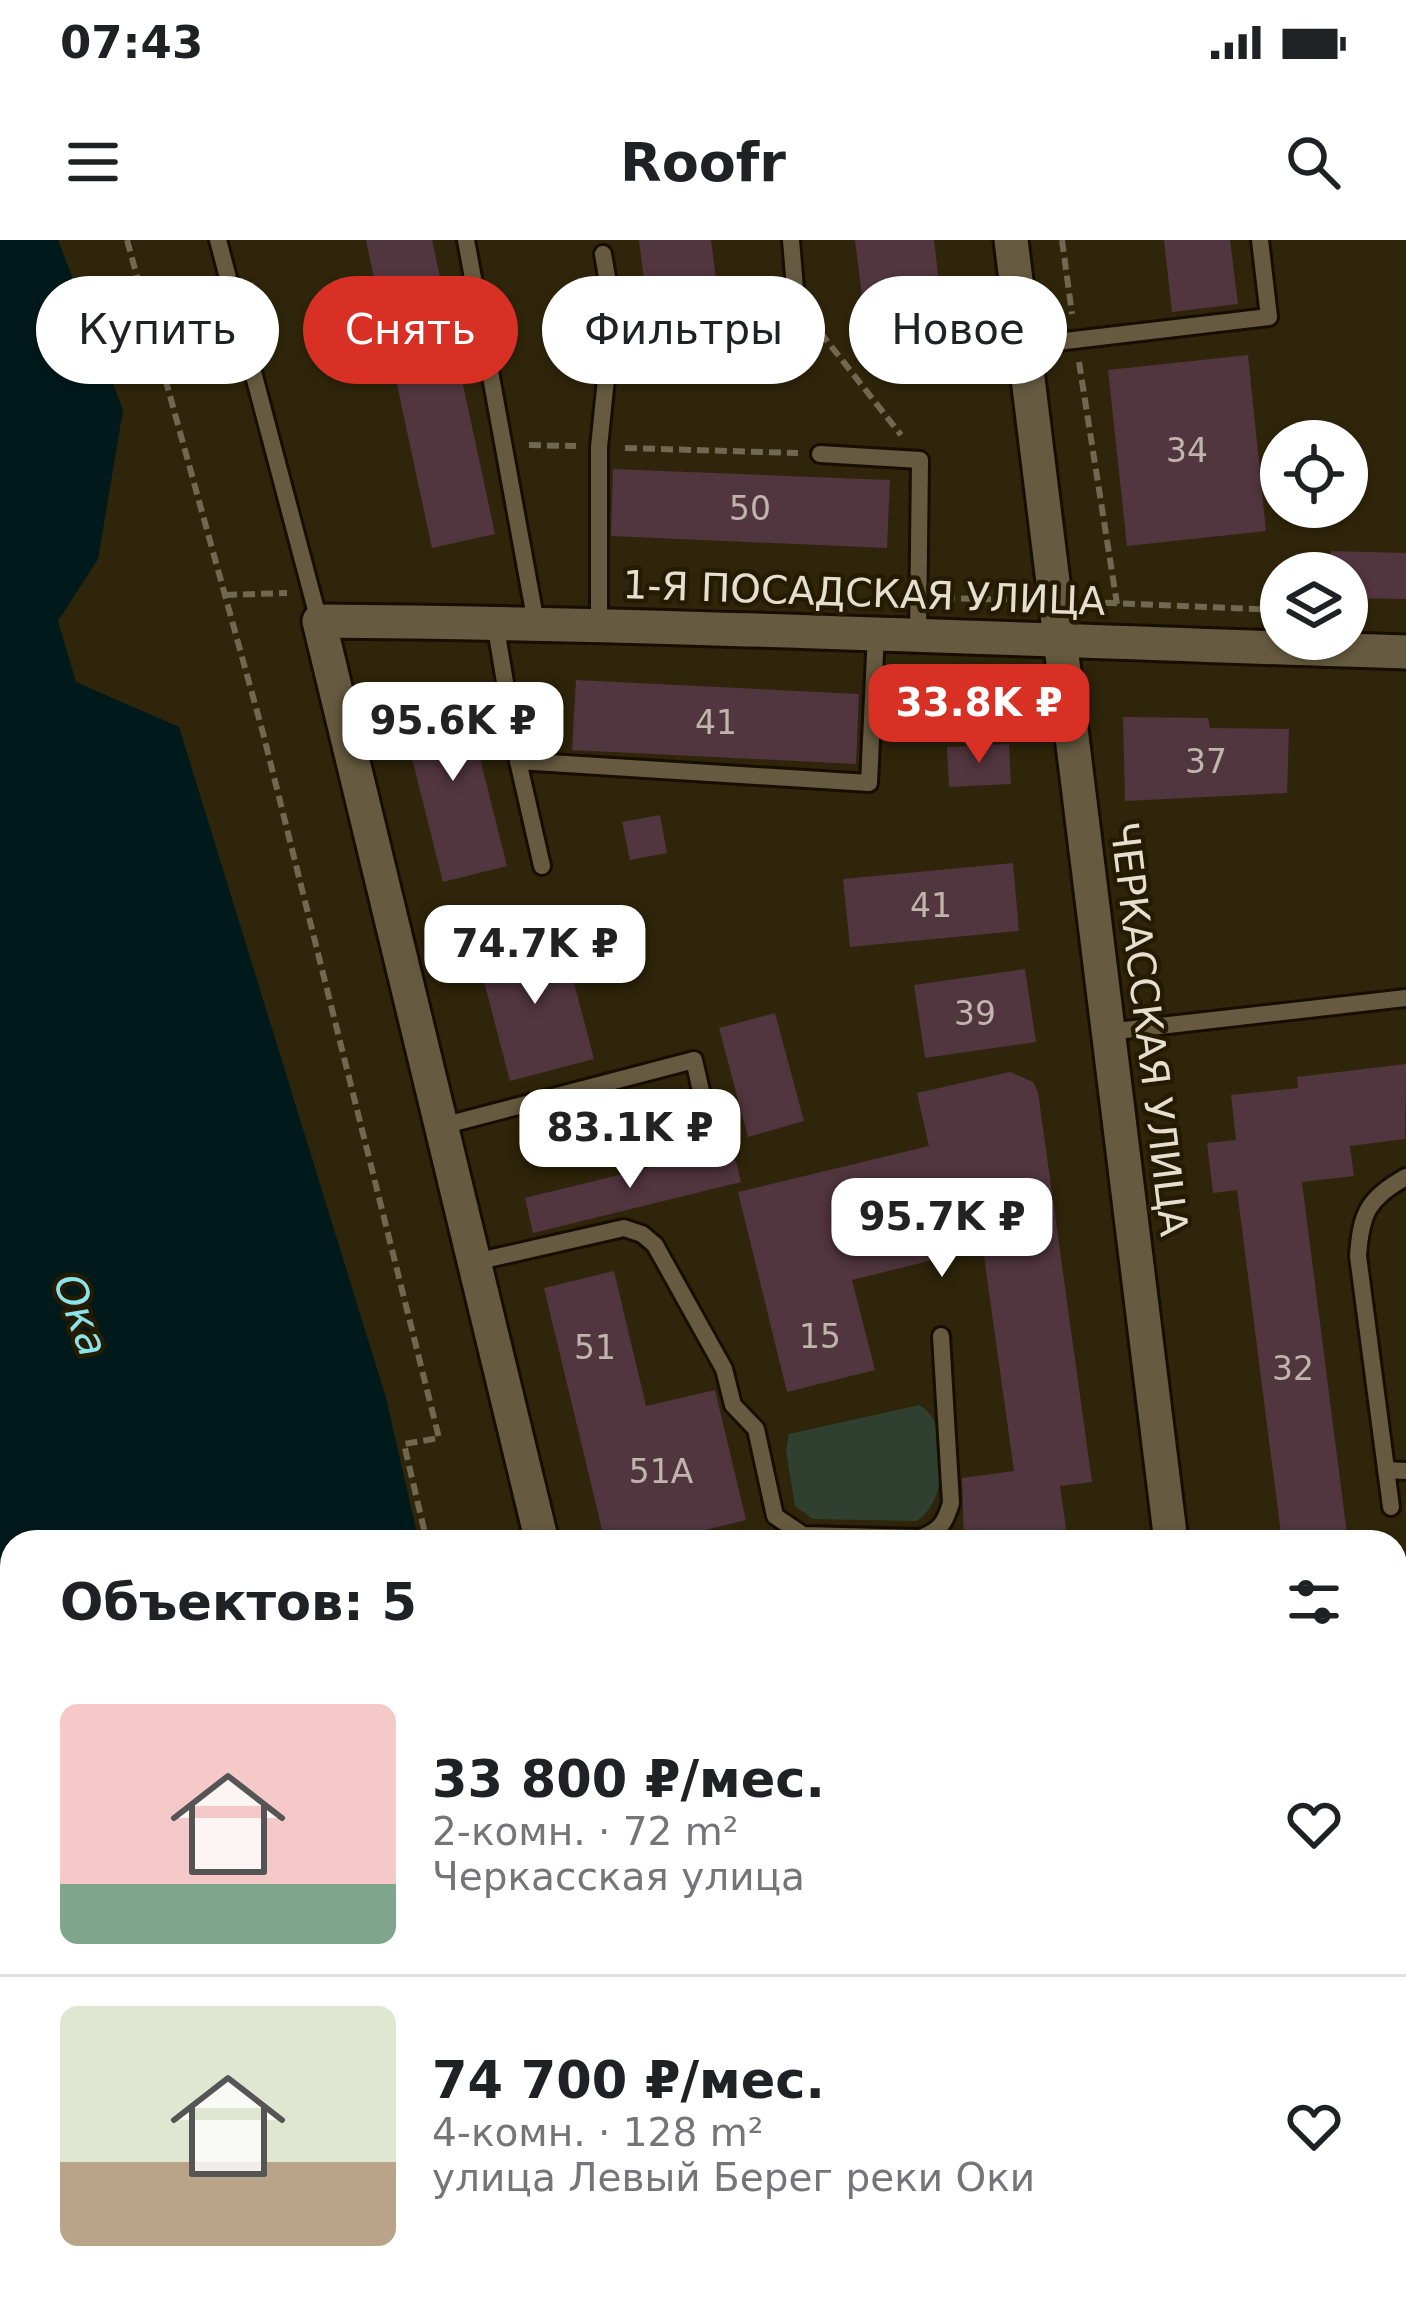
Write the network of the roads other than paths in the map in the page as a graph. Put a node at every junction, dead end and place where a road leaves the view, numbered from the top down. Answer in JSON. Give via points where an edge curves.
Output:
{"nodes":[{"id":1,"x":218,"y":240,"type":"edge"},
{"id":2,"x":466,"y":240,"type":"edge"},
{"id":3,"x":791,"y":240,"type":"edge"},
{"id":4,"x":1011,"y":240,"type":"edge"},
{"id":5,"x":1260,"y":240,"type":"edge"},
{"id":6,"x":604,"y":254,"type":"dead end"},
{"id":7,"x":794,"y":276,"type":"edge"},
{"id":8,"x":1015,"y":276,"type":"edge"},
{"id":9,"x":1067,"y":342,"type":"edge"},
{"id":10,"x":1027,"y":384,"type":"edge"},
{"id":11,"x":820,"y":454,"type":"road end"},
{"id":12,"x":317,"y":607,"type":"junction"},
{"id":13,"x":495,"y":622,"type":"junction"},
{"id":14,"x":536,"y":623,"type":"junction"},
{"id":15,"x":599,"y":626,"type":"junction"},
{"id":16,"x":876,"y":632,"type":"junction"},
{"id":17,"x":918,"y":635,"type":"junction"},
{"id":18,"x":1058,"y":642,"type":"junction"},
{"id":19,"x":1406,"y":652,"type":"edge"},
{"id":20,"x":518,"y":760,"type":"junction"},
{"id":21,"x":542,"y":866,"type":"dead end"},
{"id":22,"x":1406,"y":998,"type":"edge"},
{"id":23,"x":1106,"y":1032,"type":"junction"},
{"id":24,"x":442,"y":1126,"type":"junction"},
{"id":25,"x":711,"y":1135,"type":"dead end"},
{"id":26,"x":1406,"y":1177,"type":"edge"},
{"id":27,"x":475,"y":1262,"type":"junction"},
{"id":28,"x":940,"y":1336,"type":"dead end"},
{"id":29,"x":1386,"y":1470,"type":"junction"},
{"id":30,"x":1406,"y":1471,"type":"edge"},
{"id":31,"x":1391,"y":1507,"type":"dead end"},
{"id":32,"x":539,"y":1530,"type":"edge"},
{"id":33,"x":797,"y":1530,"type":"edge"},
{"id":34,"x":938,"y":1530,"type":"edge"},
{"id":35,"x":1170,"y":1530,"type":"edge"}],
"edges":[{"from":1,"to":12,"type":"lane"},
{"from":2,"to":14,"type":"lane"},
{"from":3,"to":7,"type":"lane"},
{"from":4,"to":8,"type":"street","name":"ЧЕРКАССКАЯ УЛИЦА"},
{"from":5,"to":9,"type":"lane","via":[[1269,317]]},
{"from":6,"to":15,"type":"lane","via":[[614,311],[599,447]]},
{"from":10,"to":18,"type":"street","name":"ЧЕРКАССКАЯ УЛИЦА"},
{"from":11,"to":17,"type":"lane","via":[[920,460]]},
{"from":12,"to":13,"type":"street","name":"1-Я ПОСАДСКАЯ УЛИЦА"},
{"from":12,"to":24,"type":"street"},
{"from":13,"to":14,"type":"street","name":"1-Я ПОСАДСКАЯ УЛИЦА"},
{"from":13,"to":20,"type":"lane"},
{"from":14,"to":15,"type":"street","name":"1-Я ПОСАДСКАЯ УЛИЦА"},
{"from":15,"to":16,"type":"street","name":"1-Я ПОСАДСКАЯ УЛИЦА"},
{"from":16,"to":17,"type":"street","name":"1-Я ПОСАДСКАЯ УЛИЦА"},
{"from":16,"to":20,"type":"lane","via":[[869,783]]},
{"from":17,"to":18,"type":"street","name":"1-Я ПОСАДСКАЯ УЛИЦА"},
{"from":18,"to":19,"type":"street","name":"1-Я ПОСАДСКАЯ УЛИЦА"},
{"from":18,"to":23,"type":"street","name":"ЧЕРКАССКАЯ УЛИЦА"},
{"from":20,"to":21,"type":"lane"},
{"from":22,"to":23,"type":"lane"},
{"from":23,"to":35,"type":"street","name":"ЧЕРКАССКАЯ УЛИЦА"},
{"from":24,"to":25,"type":"lane","via":[[694,1060]]},
{"from":24,"to":27,"type":"street"},
{"from":26,"to":29,"type":"lane","via":[[1374,1197],[1359,1238]]},
{"from":27,"to":32,"type":"street"},
{"from":27,"to":33,"type":"lane","via":[[624,1228],[642,1234],[724,1369],[733,1405],[756,1429],[776,1516]]},
{"from":28,"to":34,"type":"lane","via":[[951,1503]]},
{"from":29,"to":30,"type":"lane"},
{"from":29,"to":31,"type":"lane"}]}
